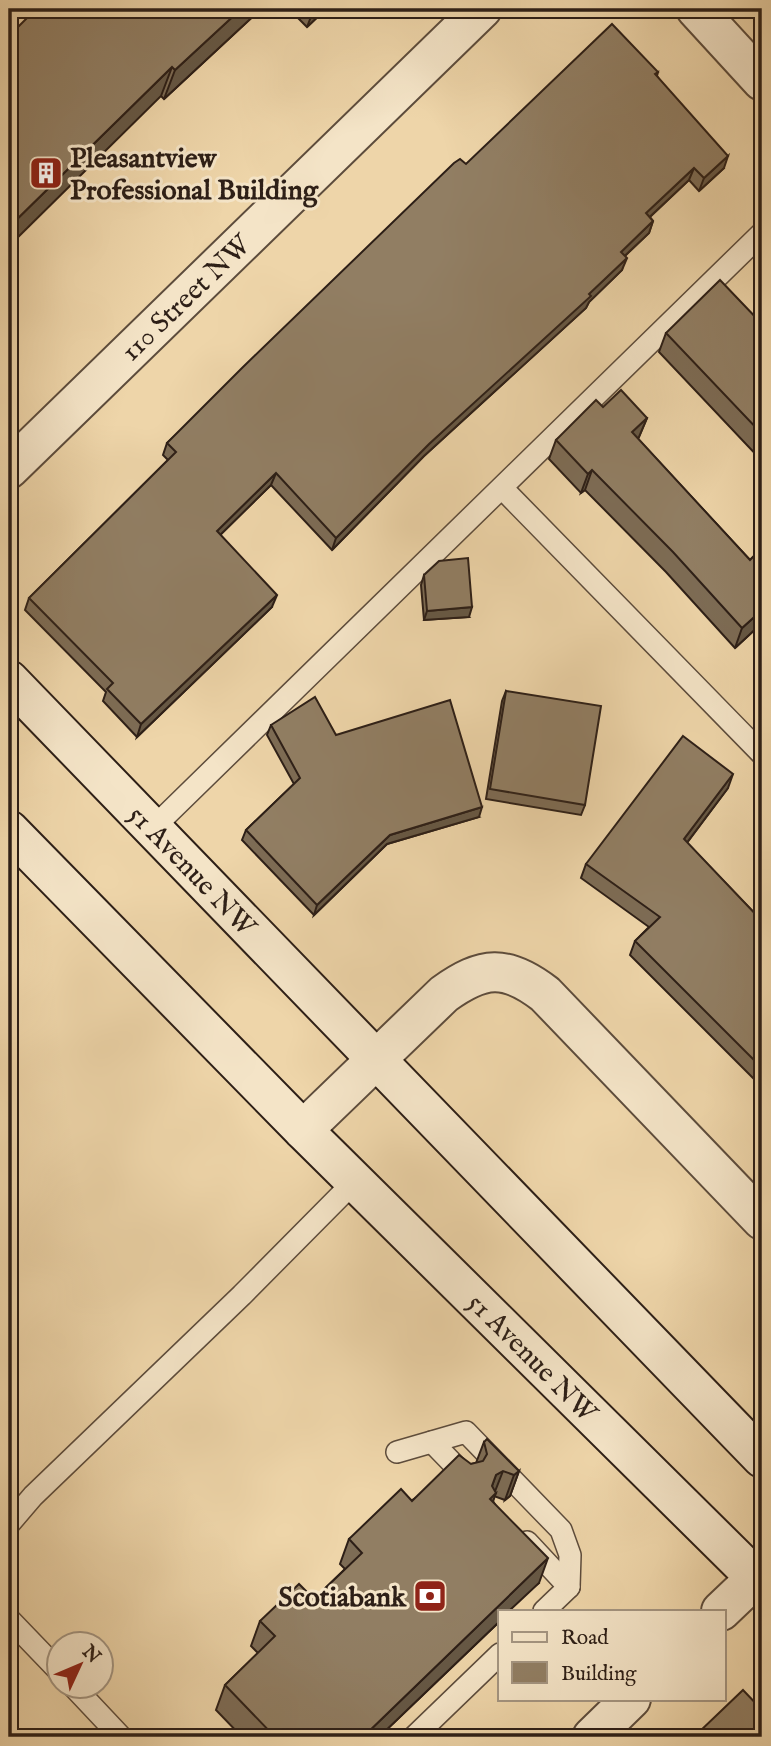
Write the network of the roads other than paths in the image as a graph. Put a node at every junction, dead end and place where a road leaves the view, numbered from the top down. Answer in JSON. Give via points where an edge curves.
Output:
{"nodes":[{"id":1,"x":482,"y":9,"type":"edge"},
{"id":2,"x":696,"y":9,"type":"edge"},
{"id":3,"x":762,"y":81,"type":"edge"},
{"id":4,"x":762,"y":233,"type":"edge"},
{"id":5,"x":9,"y":469,"type":"edge"},
{"id":6,"x":503,"y":489,"type":"junction"},
{"id":7,"x":9,"y":680,"type":"edge"},
{"id":8,"x":762,"y":754,"type":"edge"},
{"id":9,"x":153,"y":828,"type":"junction"},
{"id":10,"x":9,"y":830,"type":"edge"},
{"id":11,"x":376,"y":1060,"type":"junction"},
{"id":12,"x":303,"y":1130,"type":"junction"},
{"id":13,"x":355,"y":1181,"type":"junction"},
{"id":14,"x":762,"y":1220,"type":"edge"},
{"id":15,"x":432,"y":1442,"type":"junction"},
{"id":16,"x":397,"y":1452,"type":"dead end"},
{"id":17,"x":762,"y":1458,"type":"edge"},
{"id":18,"x":466,"y":1476,"type":"edge"},
{"id":19,"x":9,"y":1524,"type":"edge"},
{"id":20,"x":514,"y":1528,"type":"edge"},
{"id":21,"x":760,"y":1578,"type":"edge"},
{"id":22,"x":569,"y":1587,"type":"junction"},
{"id":23,"x":545,"y":1610,"type":"edge"},
{"id":24,"x":722,"y":1610,"type":"edge"},
{"id":25,"x":9,"y":1619,"type":"edge"},
{"id":26,"x":498,"y":1656,"type":"edge"},
{"id":27,"x":46,"y":1657,"type":"edge"},
{"id":28,"x":86,"y":1700,"type":"edge"},
{"id":29,"x":630,"y":1700,"type":"edge"},
{"id":30,"x":121,"y":1737,"type":"edge"},
{"id":31,"x":414,"y":1737,"type":"edge"},
{"id":32,"x":592,"y":1737,"type":"edge"}],
"edges":[{"from":1,"to":5,"type":"main road","name":"110 Street NW"},
{"from":2,"to":3,"type":"main road"},
{"from":4,"to":6,"type":"lane"},
{"from":6,"to":8,"type":"lane"},
{"from":6,"to":9,"type":"lane"},
{"from":7,"to":9,"type":"main road","name":"51 Avenue NW"},
{"from":9,"to":11,"type":"main road","name":"51 Avenue NW"},
{"from":10,"to":12,"type":"main road","name":"51 Avenue NW"},
{"from":11,"to":12,"type":"main road"},
{"from":11,"to":14,"type":"main road","via":[[463,980],[501,971],[517,975],[545,994]]},
{"from":11,"to":17,"type":"main road","name":"51 Avenue NW"},
{"from":12,"to":13,"type":"main road","name":"51 Avenue NW"},
{"from":13,"to":19,"type":"lane"},
{"from":13,"to":21,"type":"main road","name":"51 Avenue NW"},
{"from":15,"to":16,"type":"lane"},
{"from":15,"to":18,"type":"lane"},
{"from":15,"to":22,"type":"lane","via":[[466,1432],[561,1530],[570,1555]]},
{"from":20,"to":22,"type":"lane"},
{"from":21,"to":24,"type":"main road"},
{"from":22,"to":23,"type":"lane"},
{"from":25,"to":27,"type":"lane"},
{"from":26,"to":31,"type":"lane"},
{"from":28,"to":30,"type":"lane"},
{"from":29,"to":32,"type":"main road"}]}
